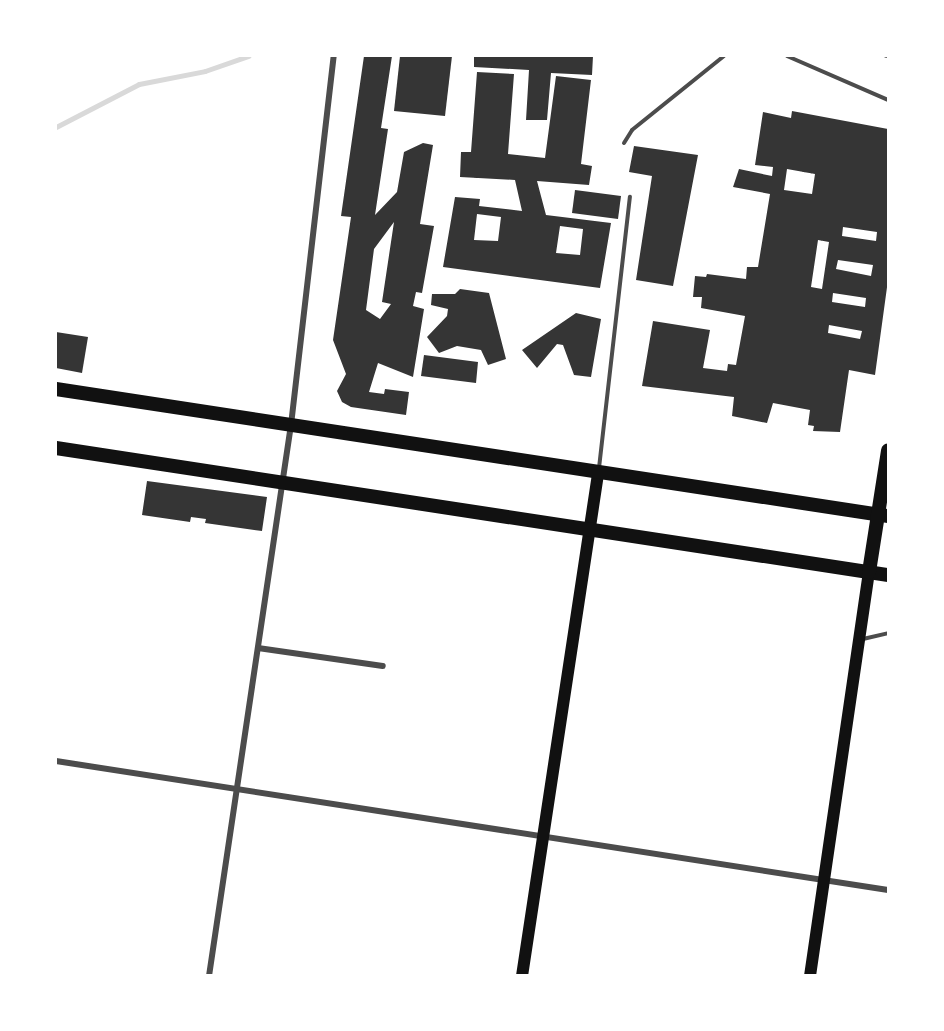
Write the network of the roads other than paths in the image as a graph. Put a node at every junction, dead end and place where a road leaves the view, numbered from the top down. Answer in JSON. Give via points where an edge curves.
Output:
{"nodes":[{"id":1,"x":334,"y":56,"type":"edge"},
{"id":2,"x":724,"y":56,"type":"edge"},
{"id":3,"x":787,"y":56,"type":"edge"},
{"id":4,"x":888,"y":100,"type":"edge"},
{"id":5,"x":624,"y":143,"type":"dead end"},
{"id":6,"x":630,"y":197,"type":"dead end"},
{"id":7,"x":56,"y":389,"type":"edge"},
{"id":8,"x":291,"y":425,"type":"junction"},
{"id":9,"x":56,"y":448,"type":"edge"},
{"id":10,"x":888,"y":450,"type":"edge"},
{"id":11,"x":598,"y":474,"type":"junction"},
{"id":12,"x":282,"y":484,"type":"junction"},
{"id":13,"x":883,"y":515,"type":"edge"},
{"id":14,"x":589,"y":531,"type":"junction"},
{"id":15,"x":869,"y":572,"type":"junction"},
{"id":16,"x":888,"y":575,"type":"edge"},
{"id":17,"x":888,"y":633,"type":"edge"},
{"id":18,"x":859,"y":640,"type":"junction"},
{"id":19,"x":258,"y":648,"type":"junction"},
{"id":20,"x":383,"y":666,"type":"dead end"},
{"id":21,"x":56,"y":761,"type":"edge"},
{"id":22,"x":237,"y":789,"type":"junction"},
{"id":23,"x":543,"y":837,"type":"junction"},
{"id":24,"x":824,"y":880,"type":"junction"},
{"id":25,"x":888,"y":890,"type":"edge"},
{"id":26,"x":209,"y":975,"type":"edge"},
{"id":27,"x":522,"y":975,"type":"edge"},
{"id":28,"x":810,"y":975,"type":"edge"}],
"edges":[{"from":1,"to":8,"type":"street"},
{"from":2,"to":5,"type":"lane","via":[[632,130]]},
{"from":3,"to":4,"type":"lane"},
{"from":6,"to":11,"type":"lane"},
{"from":7,"to":8,"type":"main road"},
{"from":8,"to":11,"type":"main road"},
{"from":8,"to":12,"type":"street"},
{"from":9,"to":12,"type":"main road"},
{"from":10,"to":13,"type":"main road"},
{"from":11,"to":13,"type":"main road"},
{"from":11,"to":14,"type":"main road"},
{"from":12,"to":14,"type":"main road"},
{"from":12,"to":19,"type":"street"},
{"from":13,"to":15,"type":"main road"},
{"from":14,"to":15,"type":"main road"},
{"from":14,"to":23,"type":"main road"},
{"from":15,"to":16,"type":"main road"},
{"from":15,"to":18,"type":"main road"},
{"from":17,"to":18,"type":"lane"},
{"from":18,"to":24,"type":"main road"},
{"from":19,"to":20,"type":"street"},
{"from":19,"to":22,"type":"street"},
{"from":21,"to":22,"type":"street"},
{"from":22,"to":23,"type":"street"},
{"from":22,"to":26,"type":"street"},
{"from":23,"to":24,"type":"street"},
{"from":23,"to":27,"type":"main road"},
{"from":24,"to":25,"type":"street"},
{"from":24,"to":28,"type":"main road"}]}
